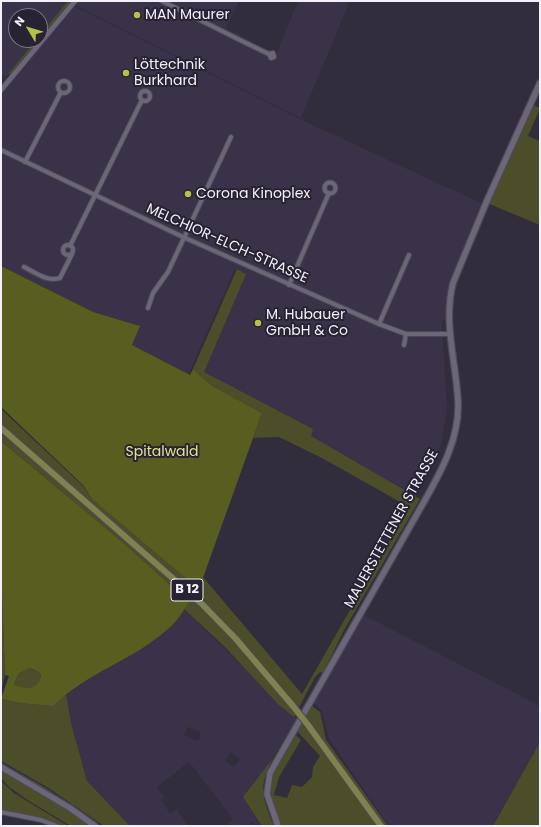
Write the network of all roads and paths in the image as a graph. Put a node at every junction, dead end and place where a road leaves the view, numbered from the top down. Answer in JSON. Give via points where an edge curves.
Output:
{"nodes":[{"id":1,"x":162,"y":1,"type":"edge"},
{"id":2,"x":73,"y":3,"type":"edge"},
{"id":3,"x":269,"y":54,"type":"dead end"},
{"id":4,"x":540,"y":83,"type":"edge"},
{"id":5,"x":1,"y":90,"type":"edge"},
{"id":6,"x":61,"y":92,"type":"dead end"},
{"id":7,"x":142,"y":100,"type":"dead end"},
{"id":8,"x":231,"y":137,"type":"dead end"},
{"id":9,"x":1,"y":150,"type":"edge"},
{"id":10,"x":25,"y":162,"type":"junction"},
{"id":11,"x":329,"y":193,"type":"dead end"},
{"id":12,"x":95,"y":196,"type":"junction"},
{"id":13,"x":183,"y":238,"type":"junction"},
{"id":14,"x":70,"y":246,"type":"junction"},
{"id":15,"x":72,"y":254,"type":"junction"},
{"id":16,"x":410,"y":255,"type":"dead end"},
{"id":17,"x":24,"y":266,"type":"dead end"},
{"id":18,"x":289,"y":284,"type":"junction"},
{"id":19,"x":148,"y":308,"type":"dead end"},
{"id":20,"x":379,"y":324,"type":"junction"},
{"id":21,"x":406,"y":334,"type":"junction"},
{"id":22,"x":450,"y":334,"type":"junction"},
{"id":23,"x":404,"y":345,"type":"dead end"},
{"id":24,"x":1,"y":428,"type":"edge"},
{"id":25,"x":1,"y":767,"type":"edge"},
{"id":26,"x":1,"y":812,"type":"edge"},
{"id":27,"x":57,"y":826,"type":"edge"},
{"id":28,"x":95,"y":826,"type":"edge"},
{"id":29,"x":278,"y":826,"type":"edge"},
{"id":30,"x":381,"y":826,"type":"edge"}],
"edges":[{"from":1,"to":3,"type":"street"},
{"from":2,"to":5,"type":"street"},
{"from":4,"to":22,"type":"main road","name":"MAUERSTETTENER STRASSE","via":[[453,283],[448,309]]},
{"from":6,"to":10,"type":"street"},
{"from":7,"to":12,"type":"street"},
{"from":8,"to":13,"type":"street"},
{"from":9,"to":10,"type":"street","name":"MELCHIOR-ELCH-STRASSE"},
{"from":10,"to":12,"type":"street","name":"MELCHIOR-ELCH-STRASSE"},
{"from":11,"to":18,"type":"street"},
{"from":12,"to":13,"type":"street","name":"MELCHIOR-ELCH-STRASSE"},
{"from":12,"to":14,"type":"street"},
{"from":13,"to":18,"type":"street","name":"MELCHIOR-ELCH-STRASSE"},
{"from":13,"to":19,"type":"street"},
{"from":14,"to":15,"type":"street"},
{"from":14,"to":15,"type":"street","via":[[65,247],[63,251],[68,255]]},
{"from":15,"to":17,"type":"street","via":[[60,278],[53,280]]},
{"from":16,"to":20,"type":"street"},
{"from":18,"to":20,"type":"street","name":"MELCHIOR-ELCH-STRASSE"},
{"from":20,"to":21,"type":"street","name":"MELCHIOR-ELCH-STRASSE"},
{"from":21,"to":22,"type":"street","name":"MELCHIOR-ELCH-STRASSE"},
{"from":21,"to":23,"type":"street"},
{"from":22,"to":29,"type":"main road","name":"MAUERSTETTENER STRASSE","via":[[458,414],[445,462],[270,773],[267,794]]},
{"from":24,"to":30,"type":"main road","number":"B 12","bridge":true,"via":[[201,603],[236,639],[308,725]]},
{"from":25,"to":28,"type":"main road"},
{"from":26,"to":27,"type":"street"}]}
